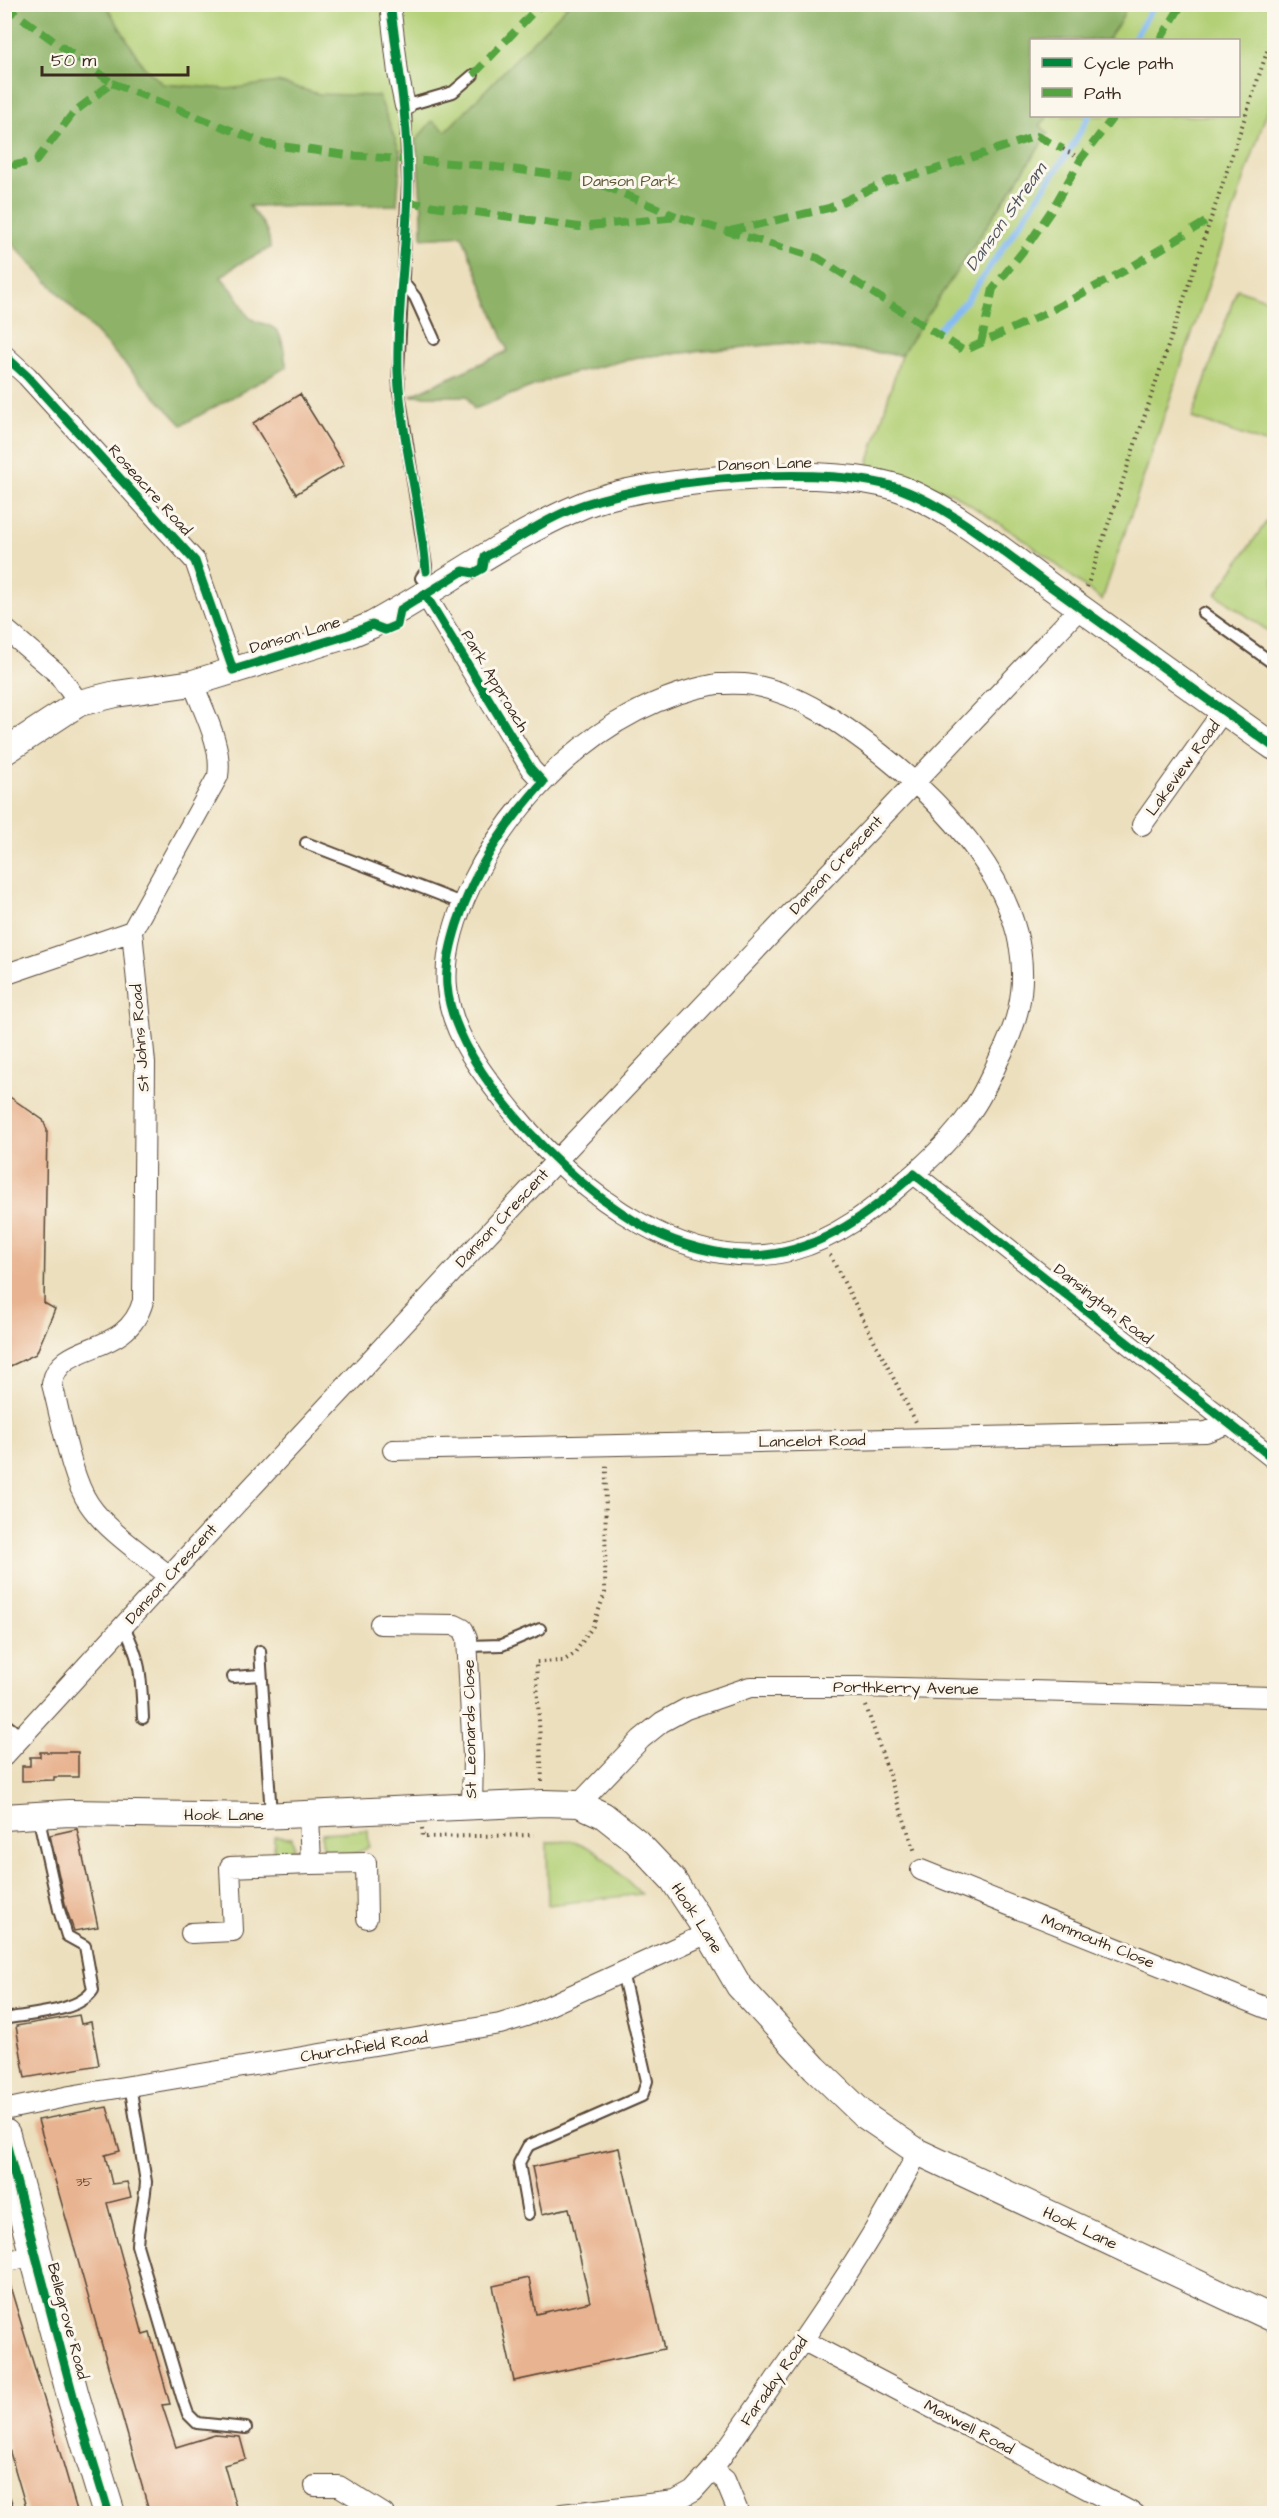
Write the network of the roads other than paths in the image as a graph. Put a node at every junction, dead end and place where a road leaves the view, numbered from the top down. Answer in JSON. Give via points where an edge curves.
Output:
{"nodes":[{"id":1,"x":390,"y":4,"type":"edge"},
{"id":2,"x":473,"y":75,"type":"dead end"},
{"id":3,"x":405,"y":105,"type":"junction"},
{"id":4,"x":403,"y":282,"type":"junction"},
{"id":5,"x":434,"y":339,"type":"dead end"},
{"id":6,"x":4,"y":355,"type":"edge"},
{"id":7,"x":424,"y":581,"type":"junction"},
{"id":8,"x":1080,"y":608,"type":"junction"},
{"id":9,"x":1203,"y":613,"type":"dead end"},
{"id":10,"x":4,"y":628,"type":"edge"},
{"id":11,"x":1275,"y":664,"type":"edge"},
{"id":12,"x":233,"y":670,"type":"junction"},
{"id":13,"x":193,"y":683,"type":"junction"},
{"id":14,"x":79,"y":703,"type":"junction"},
{"id":15,"x":1223,"y":711,"type":"junction"},
{"id":16,"x":1275,"y":747,"type":"edge"},
{"id":17,"x":4,"y":752,"type":"edge"},
{"id":18,"x":915,"y":781,"type":"junction"},
{"id":19,"x":543,"y":782,"type":"junction"},
{"id":20,"x":1142,"y":825,"type":"dead end"},
{"id":21,"x":306,"y":843,"type":"dead end"},
{"id":22,"x":464,"y":904,"type":"junction"},
{"id":23,"x":132,"y":931,"type":"junction"},
{"id":24,"x":4,"y":975,"type":"edge"},
{"id":25,"x":556,"y":1160,"type":"junction"},
{"id":26,"x":914,"y":1174,"type":"junction"},
{"id":27,"x":1230,"y":1423,"type":"junction"},
{"id":28,"x":393,"y":1450,"type":"dead end"},
{"id":29,"x":1275,"y":1458,"type":"edge"},
{"id":30,"x":169,"y":1576,"type":"junction"},
{"id":31,"x":380,"y":1624,"type":"dead end"},
{"id":32,"x":124,"y":1627,"type":"junction"},
{"id":33,"x":540,"y":1629,"type":"dead end"},
{"id":34,"x":468,"y":1646,"type":"junction"},
{"id":35,"x":260,"y":1651,"type":"dead end"},
{"id":36,"x":261,"y":1675,"type":"junction"},
{"id":37,"x":232,"y":1677,"type":"dead end"},
{"id":38,"x":1275,"y":1696,"type":"edge"},
{"id":39,"x":143,"y":1718,"type":"dead end"},
{"id":40,"x":4,"y":1723,"type":"edge"},
{"id":41,"x":22,"y":1737,"type":"junction"},
{"id":42,"x":4,"y":1756,"type":"edge"},
{"id":43,"x":579,"y":1804,"type":"junction"},
{"id":44,"x":472,"y":1807,"type":"junction"},
{"id":45,"x":309,"y":1814,"type":"junction"},
{"id":46,"x":271,"y":1815,"type":"junction"},
{"id":47,"x":23,"y":1816,"type":"edge"},
{"id":48,"x":4,"y":1830,"type":"edge"},
{"id":49,"x":311,"y":1864,"type":"junction"},
{"id":50,"x":921,"y":1870,"type":"road end"},
{"id":51,"x":367,"y":1918,"type":"dead end"},
{"id":52,"x":191,"y":1933,"type":"dead end"},
{"id":53,"x":708,"y":1933,"type":"junction"},
{"id":54,"x":622,"y":1972,"type":"junction"},
{"id":55,"x":1275,"y":2011,"type":"edge"},
{"id":56,"x":4,"y":2019,"type":"edge"},
{"id":57,"x":130,"y":2085,"type":"junction"},
{"id":58,"x":4,"y":2110,"type":"edge"},
{"id":59,"x":4,"y":2135,"type":"edge"},
{"id":60,"x":918,"y":2152,"type":"junction"},
{"id":61,"x":528,"y":2214,"type":"dead end"},
{"id":62,"x":34,"y":2255,"type":"junction"},
{"id":63,"x":4,"y":2262,"type":"edge"},
{"id":64,"x":1275,"y":2319,"type":"edge"},
{"id":65,"x":802,"y":2340,"type":"junction"},
{"id":66,"x":246,"y":2428,"type":"dead end"},
{"id":67,"x":712,"y":2470,"type":"junction"},
{"id":68,"x":315,"y":2486,"type":"dead end"},
{"id":69,"x":4,"y":2499,"type":"edge"},
{"id":70,"x":9,"y":2514,"type":"edge"},
{"id":71,"x":109,"y":2514,"type":"edge"},
{"id":72,"x":384,"y":2514,"type":"edge"},
{"id":73,"x":562,"y":2514,"type":"edge"},
{"id":74,"x":739,"y":2514,"type":"edge"},
{"id":75,"x":1135,"y":2514,"type":"edge"}],
"edges":[{"from":1,"to":3,"type":"street"},
{"from":2,"to":3,"type":"lane","via":[[453,92]]},
{"from":3,"to":4,"type":"lane","via":[[408,182]]},
{"from":4,"to":5,"type":"lane","via":[[415,297]]},
{"from":4,"to":7,"type":"lane","via":[[398,358]]},
{"from":6,"to":12,"type":"street","name":"Roseacre Road","via":[[195,561]]},
{"from":7,"to":8,"type":"street","name":"Danson Lane","via":[[583,505],[611,497],[696,482],[827,477],[902,489],[934,505]]},
{"from":7,"to":12,"type":"street","name":"Danson Lane","via":[[372,625]]},
{"from":7,"to":19,"type":"street","name":"Park Approach","via":[[531,769]]},
{"from":8,"to":15,"type":"street","name":"Danson Lane"},
{"from":8,"to":18,"type":"street","name":"Danson Crescent"},
{"from":9,"to":11,"type":"lane"},
{"from":10,"to":14,"type":"street","via":[[58,674]]},
{"from":12,"to":13,"type":"street","name":"Danson Lane"},
{"from":13,"to":14,"type":"street","name":"Danson Lane"},
{"from":13,"to":23,"type":"street","via":[[218,751],[218,776]]},
{"from":14,"to":17,"type":"street","name":"Danson Lane"},
{"from":15,"to":16,"type":"street","name":"Danson Lane"},
{"from":15,"to":20,"type":"street","name":"Lakeview Road"},
{"from":18,"to":19,"type":"street","via":[[866,742],[782,693],[749,684],[717,684],[690,689],[638,710],[583,746]]},
{"from":18,"to":25,"type":"street","name":"Danson Crescent"},
{"from":18,"to":26,"type":"street","via":[[977,849],[1000,889],[1017,937],[1021,977],[1018,1008],[989,1081],[971,1113]]},
{"from":19,"to":22,"type":"street","via":[[492,845]]},
{"from":21,"to":22,"type":"lane"},
{"from":22,"to":25,"type":"street","via":[[451,944],[446,984],[456,1026],[498,1094]]},
{"from":23,"to":24,"type":"street"},
{"from":23,"to":30,"type":"street","name":"St Johns Road","via":[[145,1063],[143,1301],[130,1328],[63,1361],[54,1372],[52,1384],[79,1485],[88,1504]]},
{"from":25,"to":26,"type":"street","via":[[629,1217],[663,1236],[699,1248],[763,1255],[793,1250],[852,1224]]},
{"from":25,"to":30,"type":"street","name":"Danson Crescent"},
{"from":26,"to":27,"type":"street","name":"Dansington Road"},
{"from":27,"to":28,"type":"street","name":"Lancelot Road","via":[[1206,1432]]},
{"from":27,"to":29,"type":"street","name":"Dansington Road"},
{"from":30,"to":32,"type":"street","name":"Danson Crescent"},
{"from":31,"to":34,"type":"street","name":"St Leonards Close","via":[[455,1624],[463,1629]]},
{"from":32,"to":39,"type":"lane","via":[[141,1669]]},
{"from":32,"to":41,"type":"street","name":"Danson Crescent"},
{"from":33,"to":34,"type":"lane","via":[[502,1645]]},
{"from":34,"to":44,"type":"street","name":"St Leonards Close"},
{"from":35,"to":36,"type":"lane"},
{"from":36,"to":37,"type":"lane"},
{"from":36,"to":46,"type":"lane"},
{"from":38,"to":43,"type":"street","name":"Porthkerry Avenue","via":[[750,1687],[686,1709],[662,1722]]},
{"from":40,"to":41,"type":"lane"},
{"from":41,"to":42,"type":"street","name":"Danson Crescent"},
{"from":43,"to":44,"type":"street","name":"Hook Lane"},
{"from":43,"to":53,"type":"street","name":"Hook Lane","via":[[603,1815],[636,1841],[673,1880]]},
{"from":44,"to":45,"type":"street","name":"Hook Lane"},
{"from":45,"to":46,"type":"street","name":"Hook Lane"},
{"from":45,"to":49,"type":"street"},
{"from":46,"to":47,"type":"street","name":"Hook Lane"},
{"from":47,"to":48,"type":"street"},
{"from":47,"to":56,"type":"lane","via":[[67,1936],[85,1946],[93,1990],[87,2000],[74,2005]]},
{"from":49,"to":51,"type":"street","via":[[366,1863]]},
{"from":49,"to":52,"type":"street","via":[[230,1867],[233,1931]]},
{"from":50,"to":55,"type":"street","name":"Monmouth Close"},
{"from":53,"to":54,"type":"street","name":"Churchfield Road"},
{"from":53,"to":60,"type":"street","name":"Hook Lane","via":[[739,1986],[815,2068],[864,2115]]},
{"from":54,"to":57,"type":"street","name":"Churchfield Road","via":[[500,2024]]},
{"from":54,"to":61,"type":"lane","via":[[647,2080],[642,2096],[528,2146],[519,2163]]},
{"from":57,"to":58,"type":"street","name":"Churchfield Road"},
{"from":57,"to":66,"type":"lane","via":[[146,2182],[137,2245],[182,2397],[188,2414],[197,2423]]},
{"from":59,"to":62,"type":"main road","name":"Bellegrove Road"},
{"from":60,"to":64,"type":"street","name":"Hook Lane"},
{"from":60,"to":65,"type":"street","name":"Faraday Road","via":[[889,2209]]},
{"from":62,"to":63,"type":"street"},
{"from":62,"to":71,"type":"main road","name":"Bellegrove Road"},
{"from":65,"to":67,"type":"street","name":"Faraday Road"},
{"from":65,"to":75,"type":"street","name":"Maxwell Road"},
{"from":67,"to":73,"type":"street","name":"Faraday Road","via":[[693,2492],[675,2501]]},
{"from":67,"to":74,"type":"street","via":[[725,2480]]},
{"from":68,"to":72,"type":"street","via":[[339,2486]]},
{"from":69,"to":70,"type":"lane"}]}
